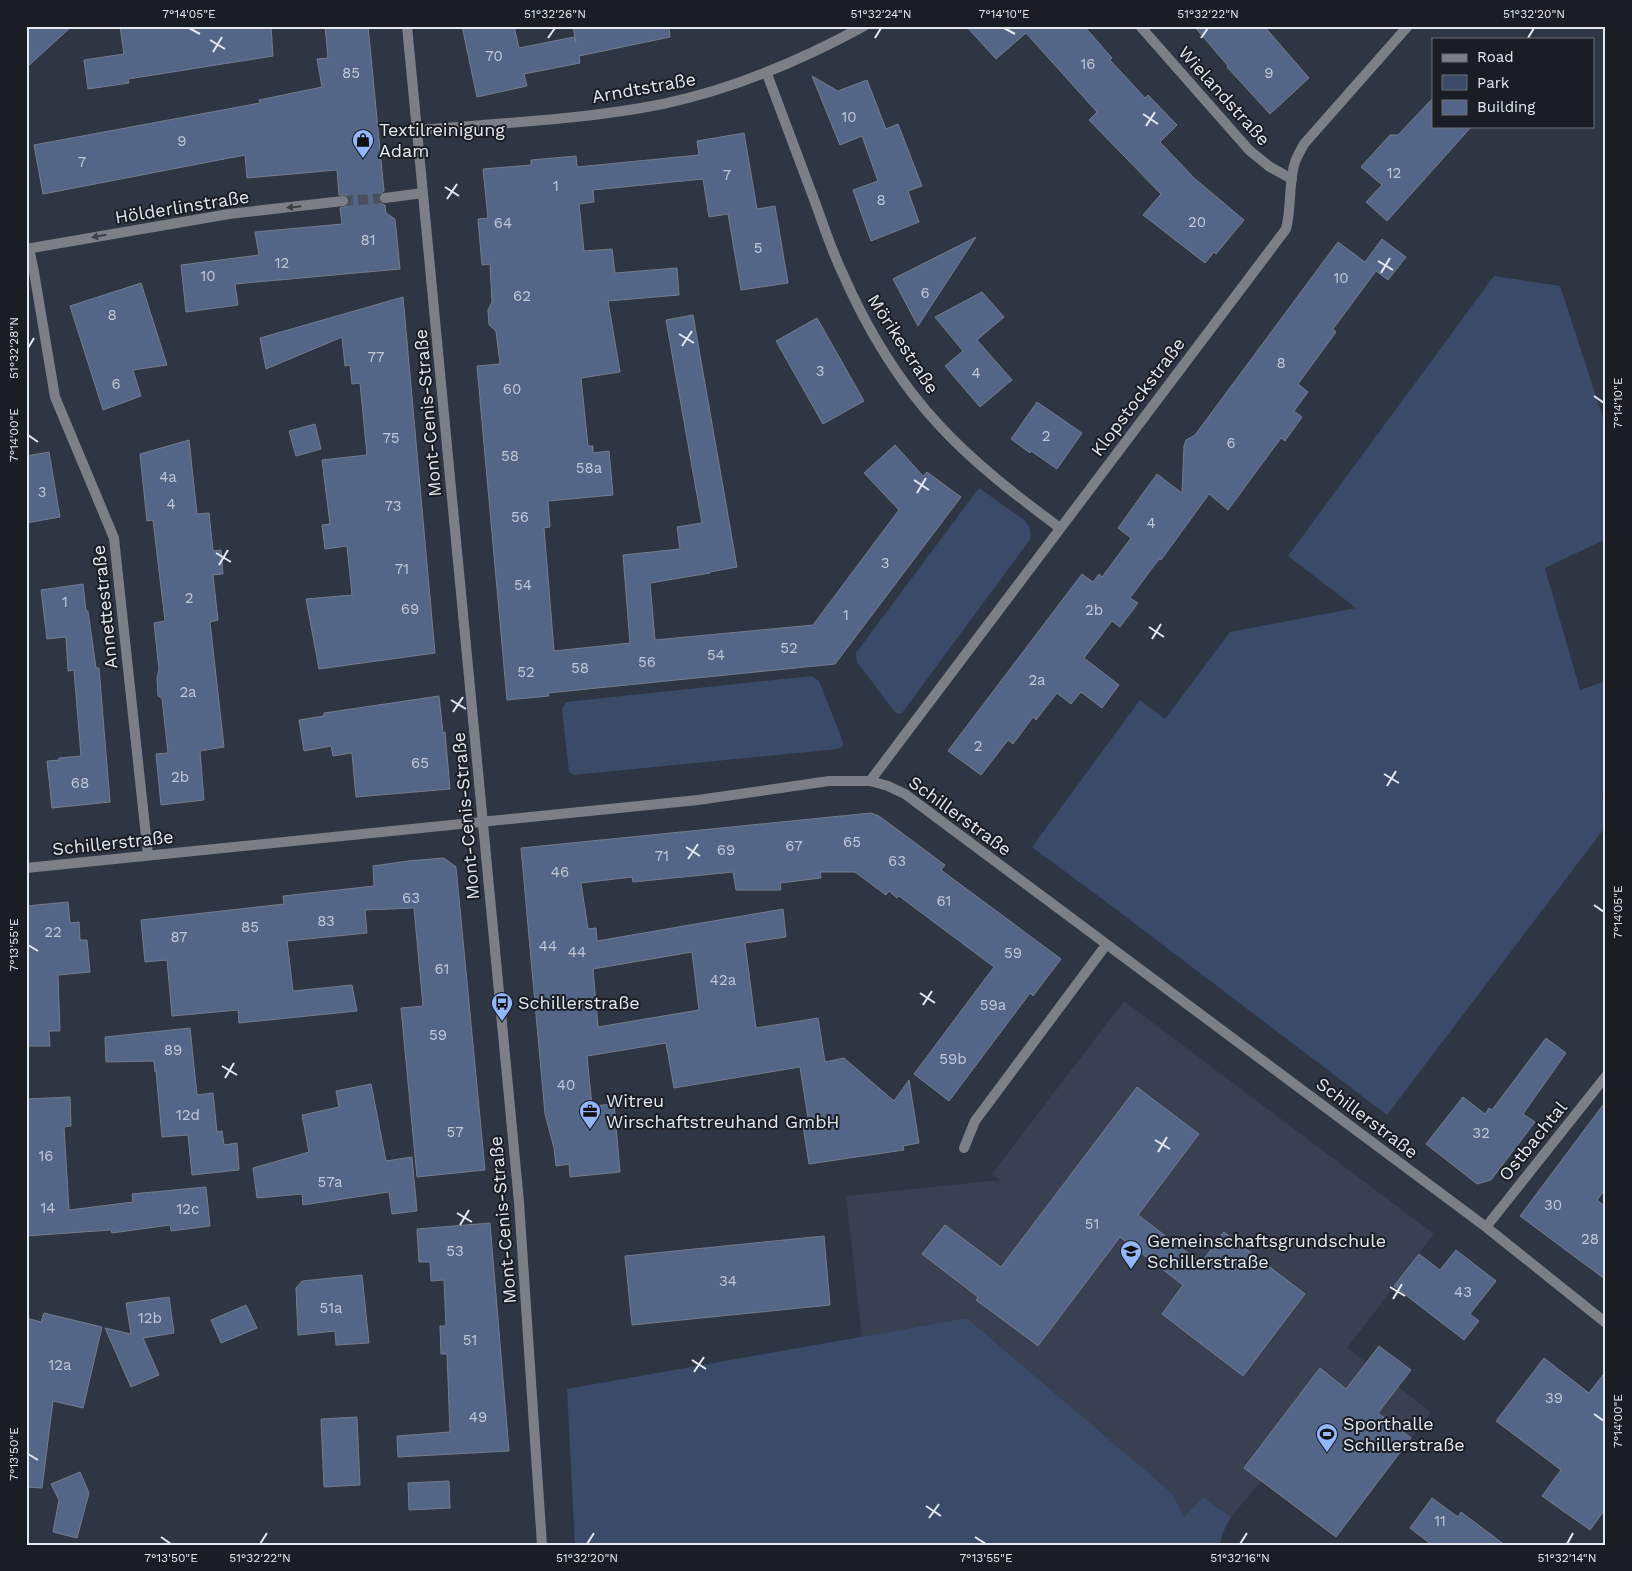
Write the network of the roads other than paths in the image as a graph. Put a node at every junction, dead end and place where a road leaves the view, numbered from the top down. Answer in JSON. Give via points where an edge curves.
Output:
{"nodes":[{"id":1,"x":408,"y":26,"type":"edge"},
{"id":2,"x":864,"y":26,"type":"edge"},
{"id":3,"x":1140,"y":26,"type":"edge"},
{"id":4,"x":1408,"y":26,"type":"edge"},
{"id":5,"x":767,"y":74,"type":"junction"},
{"id":6,"x":418,"y":130,"type":"junction"},
{"id":7,"x":1292,"y":179,"type":"junction"},
{"id":8,"x":423,"y":193,"type":"junction"},
{"id":9,"x":385,"y":198,"type":"tunnel mouth"},
{"id":10,"x":343,"y":202,"type":"tunnel mouth"},
{"id":11,"x":28,"y":249,"type":"edge"},
{"id":12,"x":1060,"y":528,"type":"junction"},
{"id":13,"x":870,"y":781,"type":"junction"},
{"id":14,"x":483,"y":822,"type":"junction"},
{"id":15,"x":148,"y":855,"type":"junction"},
{"id":16,"x":26,"y":868,"type":"edge"},
{"id":17,"x":1106,"y":945,"type":"junction"},
{"id":18,"x":1606,"y":1076,"type":"edge"},
{"id":19,"x":964,"y":1148,"type":"dead end"},
{"id":20,"x":1486,"y":1226,"type":"junction"},
{"id":21,"x":1606,"y":1322,"type":"edge"},
{"id":22,"x":542,"y":1545,"type":"edge"}],
"edges":[{"from":1,"to":6,"type":"street","name":"Mont-Cenis-Straße"},
{"from":2,"to":5,"type":"street","name":"Arndtstraße"},
{"from":3,"to":7,"type":"street","name":"Wielandstraße","via":[[1248,150]]},
{"from":4,"to":7,"type":"street","name":"Klopstockstraße","via":[[1304,144],[1295,162]]},
{"from":5,"to":6,"type":"street","name":"Arndtstraße","via":[[663,104]]},
{"from":5,"to":12,"type":"street","name":"Mörikestraße","via":[[841,271],[866,323],[886,355],[914,396],[965,452]]},
{"from":6,"to":8,"type":"street","name":"Mont-Cenis-Straße"},
{"from":7,"to":12,"type":"street","name":"Klopstockstraße","via":[[1286,229]]},
{"from":8,"to":9,"type":"street"},
{"from":8,"to":14,"type":"street","name":"Mont-Cenis-Straße"},
{"from":10,"to":11,"type":"street","name":"Hölderlinstraße","one_way":true,"via":[[229,214]]},
{"from":11,"to":15,"type":"street","name":"Annettestraße","via":[[55,398],[114,538]]},
{"from":12,"to":13,"type":"street","name":"Klopstockstraße"},
{"from":13,"to":14,"type":"street","name":"Schillerstraße","via":[[829,781],[698,800]]},
{"from":13,"to":17,"type":"street","name":"Schillerstraße","via":[[905,794]]},
{"from":14,"to":15,"type":"street","name":"Schillerstraße"},
{"from":14,"to":22,"type":"street","name":"Mont-Cenis-Straße","via":[[520,1211]]},
{"from":15,"to":16,"type":"street","name":"Schillerstraße"},
{"from":17,"to":19,"type":"street","via":[[975,1121]]},
{"from":17,"to":20,"type":"street","name":"Schillerstraße"},
{"from":18,"to":20,"type":"street","name":"Ostbachtal"},
{"from":20,"to":21,"type":"street","name":"Schillerstraße"}]}
